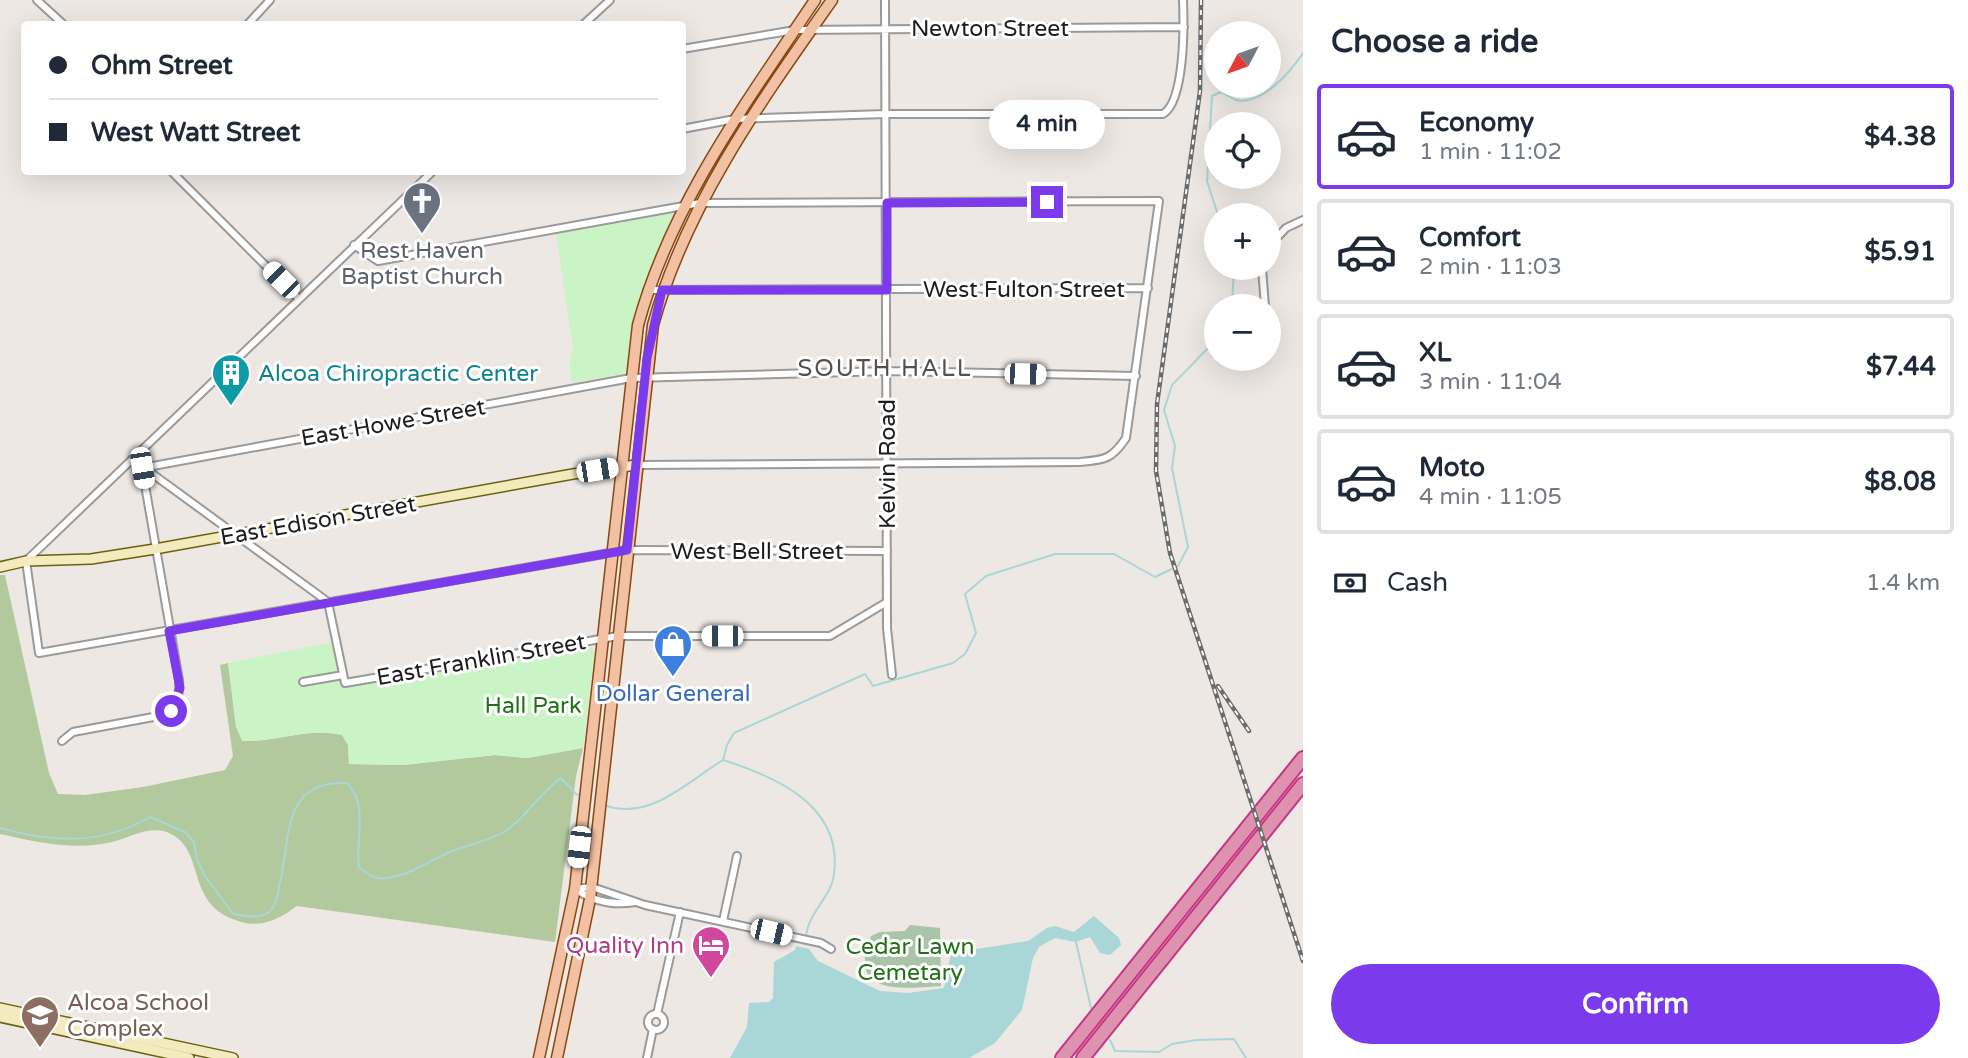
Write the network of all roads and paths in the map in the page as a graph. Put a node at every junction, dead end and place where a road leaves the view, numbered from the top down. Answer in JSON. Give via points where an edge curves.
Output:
{"nodes":[{"id":1,"x":37,"y":0,"type":"edge"},
{"id":2,"x":270,"y":0,"type":"edge"},
{"id":3,"x":610,"y":0,"type":"edge"},
{"id":4,"x":815,"y":0,"type":"edge"},
{"id":5,"x":832,"y":0,"type":"edge"},
{"id":6,"x":885,"y":0,"type":"edge"},
{"id":7,"x":1183,"y":0,"type":"edge"},
{"id":8,"x":60,"y":21,"type":"edge"},
{"id":9,"x":251,"y":21,"type":"edge"},
{"id":10,"x":587,"y":21,"type":"edge"},
{"id":11,"x":1184,"y":27,"type":"junction"},
{"id":12,"x":885,"y":28,"type":"junction"},
{"id":13,"x":795,"y":30,"type":"junction"},
{"id":14,"x":811,"y":30,"type":"junction"},
{"id":15,"x":686,"y":48,"type":"edge"},
{"id":16,"x":885,"y":114,"type":"junction"},
{"id":17,"x":752,"y":118,"type":"junction"},
{"id":18,"x":735,"y":120,"type":"junction"},
{"id":19,"x":686,"y":128,"type":"edge"},
{"id":20,"x":175,"y":175,"type":"edge"},
{"id":21,"x":429,"y":175,"type":"edge"},
{"id":22,"x":700,"y":203,"type":"junction"},
{"id":23,"x":887,"y":203,"type":"junction"},
{"id":24,"x":684,"y":206,"type":"junction"},
{"id":25,"x":1303,"y":220,"type":"edge"},
{"id":26,"x":1281,"y":233,"type":"edge"},
{"id":27,"x":355,"y":245,"type":"junction"},
{"id":28,"x":1149,"y":288,"type":"junction"},
{"id":29,"x":647,"y":290,"type":"junction"},
{"id":30,"x":662,"y":290,"type":"junction"},
{"id":31,"x":887,"y":290,"type":"junction"},
{"id":32,"x":298,"y":298,"type":"junction"},
{"id":33,"x":888,"y":371,"type":"junction"},
{"id":34,"x":1136,"y":376,"type":"junction"},
{"id":35,"x":645,"y":377,"type":"junction"},
{"id":36,"x":631,"y":378,"type":"junction"},
{"id":37,"x":132,"y":459,"type":"junction"},
{"id":38,"x":888,"y":464,"type":"junction"},
{"id":39,"x":636,"y":465,"type":"junction"},
{"id":40,"x":621,"y":466,"type":"junction"},
{"id":41,"x":142,"y":468,"type":"junction"},
{"id":42,"x":235,"y":535,"type":"junction"},
{"id":43,"x":155,"y":549,"type":"junction"},
{"id":44,"x":627,"y":550,"type":"junction"},
{"id":45,"x":887,"y":551,"type":"junction"},
{"id":46,"x":612,"y":553,"type":"junction"},
{"id":47,"x":26,"y":561,"type":"junction"},
{"id":48,"x":0,"y":567,"type":"edge"},
{"id":49,"x":328,"y":602,"type":"junction"},
{"id":50,"x":887,"y":602,"type":"junction"},
{"id":51,"x":169,"y":631,"type":"junction"},
{"id":52,"x":618,"y":636,"type":"junction"},
{"id":53,"x":602,"y":638,"type":"junction"},
{"id":54,"x":892,"y":675,"type":"dead end"},
{"id":55,"x":344,"y":679,"type":"junction"},
{"id":56,"x":303,"y":682,"type":"dead end"},
{"id":57,"x":62,"y":741,"type":"dead end"},
{"id":58,"x":1303,"y":758,"type":"edge"},
{"id":59,"x":1303,"y":784,"type":"edge"},
{"id":60,"x":737,"y":856,"type":"dead end"},
{"id":61,"x":592,"y":887,"type":"junction"},
{"id":62,"x":575,"y":889,"type":"junction"},
{"id":63,"x":590,"y":899,"type":"junction"},
{"id":64,"x":635,"y":902,"type":"junction"},
{"id":65,"x":680,"y":912,"type":"junction"},
{"id":66,"x":723,"y":921,"type":"junction"},
{"id":67,"x":831,"y":949,"type":"dead end"},
{"id":68,"x":0,"y":1008,"type":"edge"},
{"id":69,"x":657,"y":1014,"type":"junction"},
{"id":70,"x":0,"y":1017,"type":"edge"},
{"id":71,"x":653,"y":1029,"type":"junction"},
{"id":72,"x":83,"y":1031,"type":"junction"},
{"id":73,"x":189,"y":1058,"type":"edge"},
{"id":74,"x":233,"y":1058,"type":"edge"},
{"id":75,"x":539,"y":1058,"type":"edge"},
{"id":76,"x":557,"y":1058,"type":"edge"},
{"id":77,"x":647,"y":1058,"type":"edge"},
{"id":78,"x":1062,"y":1058,"type":"edge"},
{"id":79,"x":1083,"y":1058,"type":"edge"}],
"edges":[{"from":1,"to":8,"type":"street"},
{"from":2,"to":9,"type":"street"},
{"from":3,"to":10,"type":"street"},
{"from":4,"to":13,"type":"main road"},
{"from":5,"to":14,"type":"main road"},
{"from":6,"to":12,"type":"street","name":"Kelvin Road"},
{"from":7,"to":11,"type":"street"},
{"from":11,"to":12,"type":"street","name":"Newton Street"},
{"from":11,"to":16,"type":"street","via":[[1175,102],[1163,114]]},
{"from":12,"to":14,"type":"street","name":"Newton Street"},
{"from":12,"to":16,"type":"street","name":"Kelvin Road"},
{"from":13,"to":14,"type":"street","name":"Newton Street"},
{"from":13,"to":15,"type":"street","name":"Newton Street"},
{"from":13,"to":18,"type":"main road"},
{"from":14,"to":17,"type":"main road"},
{"from":16,"to":17,"type":"street"},
{"from":16,"to":23,"type":"street","name":"Kelvin Road"},
{"from":17,"to":18,"type":"street"},
{"from":17,"to":22,"type":"main road"},
{"from":18,"to":19,"type":"street"},
{"from":18,"to":24,"type":"main road"},
{"from":20,"to":32,"type":"street"},
{"from":21,"to":27,"type":"street"},
{"from":22,"to":23,"type":"street"},
{"from":22,"to":24,"type":"street"},
{"from":22,"to":30,"type":"main road"},
{"from":23,"to":28,"type":"street","via":[[1159,201]]},
{"from":23,"to":31,"type":"street","name":"Kelvin Road"},
{"from":24,"to":27,"type":"street","via":[[378,261]]},
{"from":24,"to":29,"type":"main road"},
{"from":25,"to":26,"type":"street"},
{"from":27,"to":32,"type":"street"},
{"from":28,"to":31,"type":"street","name":"West Fulton Street"},
{"from":28,"to":34,"type":"street"},
{"from":29,"to":30,"type":"street","name":"West Fulton Street"},
{"from":29,"to":36,"type":"main road"},
{"from":30,"to":31,"type":"street","name":"West Fulton Street"},
{"from":30,"to":35,"type":"main road"},
{"from":31,"to":33,"type":"street","name":"Kelvin Road"},
{"from":32,"to":37,"type":"street"},
{"from":33,"to":34,"type":"street","name":"East Howe Street"},
{"from":33,"to":35,"type":"street","name":"East Howe Street"},
{"from":33,"to":38,"type":"street","name":"Kelvin Road"},
{"from":34,"to":38,"type":"street","via":[[1126,438],[1116,453],[1102,460]]},
{"from":35,"to":36,"type":"street","name":"East Howe Street"},
{"from":35,"to":39,"type":"main road"},
{"from":36,"to":40,"type":"main road"},
{"from":36,"to":41,"type":"street","name":"East Howe Street"},
{"from":37,"to":41,"type":"street"},
{"from":37,"to":47,"type":"street"},
{"from":38,"to":39,"type":"street"},
{"from":38,"to":45,"type":"street","name":"Kelvin Road"},
{"from":39,"to":40,"type":"street","name":"East Edison Street"},
{"from":39,"to":44,"type":"main road"},
{"from":40,"to":42,"type":"street","name":"East Edison Street"},
{"from":40,"to":46,"type":"main road"},
{"from":41,"to":42,"type":"street"},
{"from":41,"to":43,"type":"street"},
{"from":42,"to":43,"type":"street","name":"East Edison Street"},
{"from":42,"to":49,"type":"street"},
{"from":43,"to":47,"type":"street","name":"East Edison Street","via":[[91,559]]},
{"from":43,"to":51,"type":"street"},
{"from":44,"to":45,"type":"street","name":"West Bell Street"},
{"from":44,"to":46,"type":"street","name":"West Bell Street"},
{"from":44,"to":52,"type":"main road"},
{"from":45,"to":50,"type":"street","name":"Kelvin Road"},
{"from":46,"to":49,"type":"street","name":"West Bell Street"},
{"from":46,"to":53,"type":"main road"},
{"from":47,"to":48,"type":"street","name":"East Edison Street"},
{"from":47,"to":51,"type":"street","name":"West Bell Street","via":[[39,653]]},
{"from":49,"to":51,"type":"street","name":"West Bell Street"},
{"from":49,"to":55,"type":"street"},
{"from":50,"to":52,"type":"street","name":"East Franklin Street","via":[[830,636]]},
{"from":50,"to":54,"type":"street","name":"Kelvin Road"},
{"from":51,"to":57,"type":"street","via":[[180,688],[171,711],[73,732]]},
{"from":52,"to":53,"type":"street","name":"East Franklin Street"},
{"from":52,"to":61,"type":"main road"},
{"from":53,"to":55,"type":"street","name":"East Franklin Street"},
{"from":53,"to":62,"type":"main road"},
{"from":55,"to":56,"type":"street","name":"East Franklin Street"},
{"from":58,"to":78,"type":"highway"},
{"from":59,"to":79,"type":"highway"},
{"from":60,"to":66,"type":"street"},
{"from":61,"to":62,"type":"street"},
{"from":61,"to":63,"type":"main road"},
{"from":61,"to":64,"type":"street"},
{"from":62,"to":63,"type":"street"},
{"from":62,"to":75,"type":"main road"},
{"from":63,"to":64,"type":"street"},
{"from":63,"to":76,"type":"main road"},
{"from":64,"to":65,"type":"street"},
{"from":65,"to":66,"type":"street"},
{"from":65,"to":69,"type":"street"},
{"from":66,"to":67,"type":"street"},
{"from":68,"to":72,"type":"street"},
{"from":69,"to":71,"type":"street","via":[[648,1021]]},
{"from":69,"to":71,"type":"street","via":[[663,1023]]},
{"from":70,"to":72,"type":"street"},
{"from":71,"to":77,"type":"street"},
{"from":72,"to":73,"type":"street"},
{"from":72,"to":74,"type":"street"}]}
